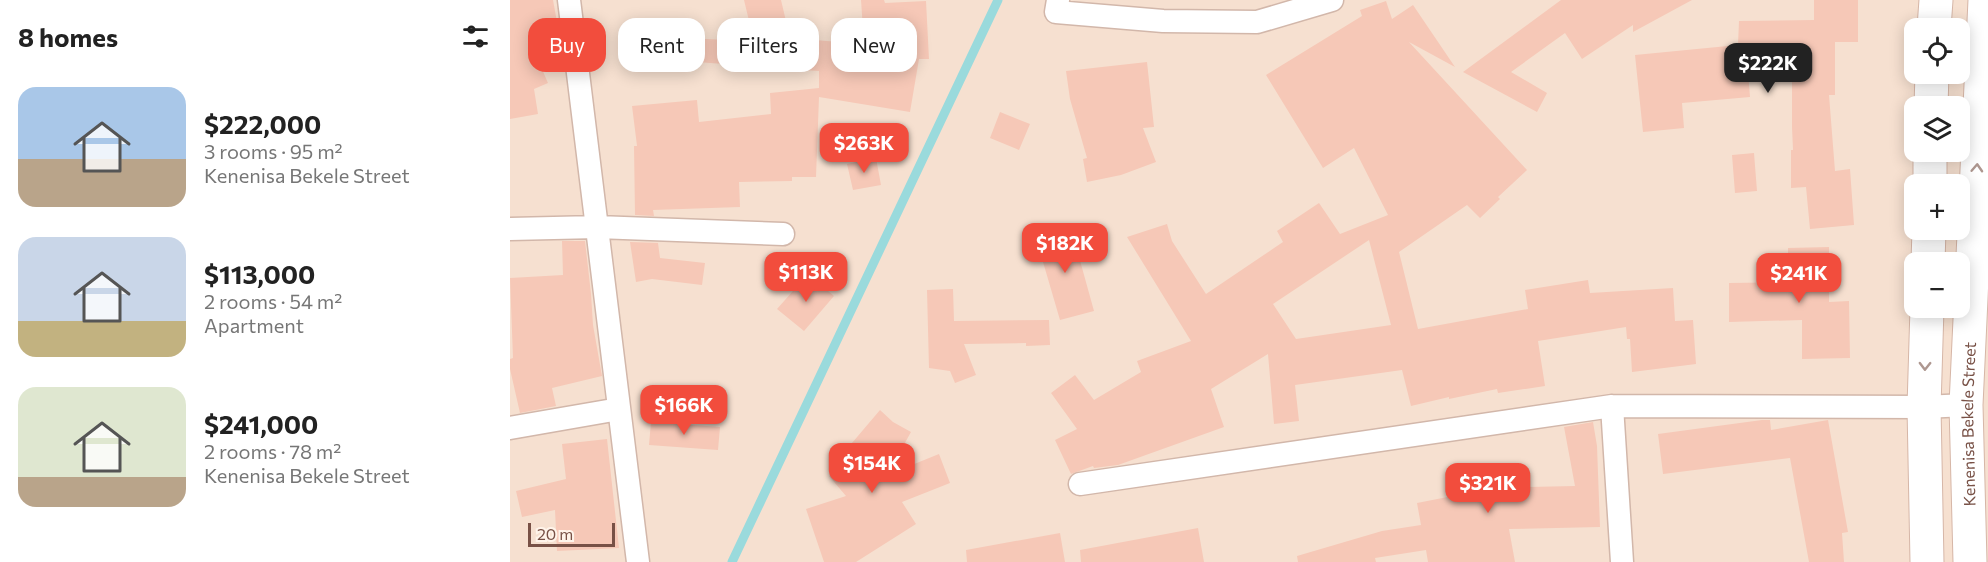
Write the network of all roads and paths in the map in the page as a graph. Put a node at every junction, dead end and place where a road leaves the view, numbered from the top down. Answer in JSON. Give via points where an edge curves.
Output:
{"nodes":[{"id":1,"x":569,"y":0,"type":"edge"},
{"id":2,"x":1058,"y":0,"type":"edge"},
{"id":3,"x":1332,"y":0,"type":"edge"},
{"id":4,"x":1936,"y":0,"type":"edge"},
{"id":5,"x":1985,"y":0,"type":"edge"},
{"id":6,"x":1935,"y":18,"type":"edge"},
{"id":7,"x":597,"y":227,"type":"junction"},
{"id":8,"x":510,"y":229,"type":"edge"},
{"id":9,"x":783,"y":234,"type":"dead end"},
{"id":10,"x":1927,"y":318,"type":"edge"},
{"id":11,"x":1966,"y":405,"type":"junction"},
{"id":12,"x":1612,"y":406,"type":"junction"},
{"id":13,"x":1924,"y":407,"type":"junction"},
{"id":14,"x":619,"y":409,"type":"junction"},
{"id":15,"x":510,"y":428,"type":"edge"},
{"id":16,"x":1080,"y":484,"type":"dead end"},
{"id":17,"x":638,"y":562,"type":"edge"},
{"id":18,"x":1622,"y":562,"type":"edge"},
{"id":19,"x":1928,"y":562,"type":"edge"},
{"id":20,"x":1970,"y":562,"type":"edge"}],
"edges":[{"from":1,"to":7,"type":"street"},
{"from":2,"to":3,"type":"street","via":[[1056,12],[1163,21],[1257,22]]},
{"from":4,"to":6,"type":"main road"},
{"from":11,"to":5,"type":"main road","name":"Kenenisa Bekele Street","one_way":true},
{"from":7,"to":8,"type":"street"},
{"from":7,"to":9,"type":"street"},
{"from":7,"to":14,"type":"street"},
{"from":10,"to":13,"type":"main road","one_way":true},
{"from":11,"to":13,"type":"street"},
{"from":11,"to":20,"type":"main road","name":"Kenenisa Bekele Street"},
{"from":12,"to":13,"type":"street"},
{"from":12,"to":16,"type":"street"},
{"from":12,"to":18,"type":"street"},
{"from":13,"to":19,"type":"main road"},
{"from":14,"to":15,"type":"street"},
{"from":14,"to":17,"type":"street"}]}
